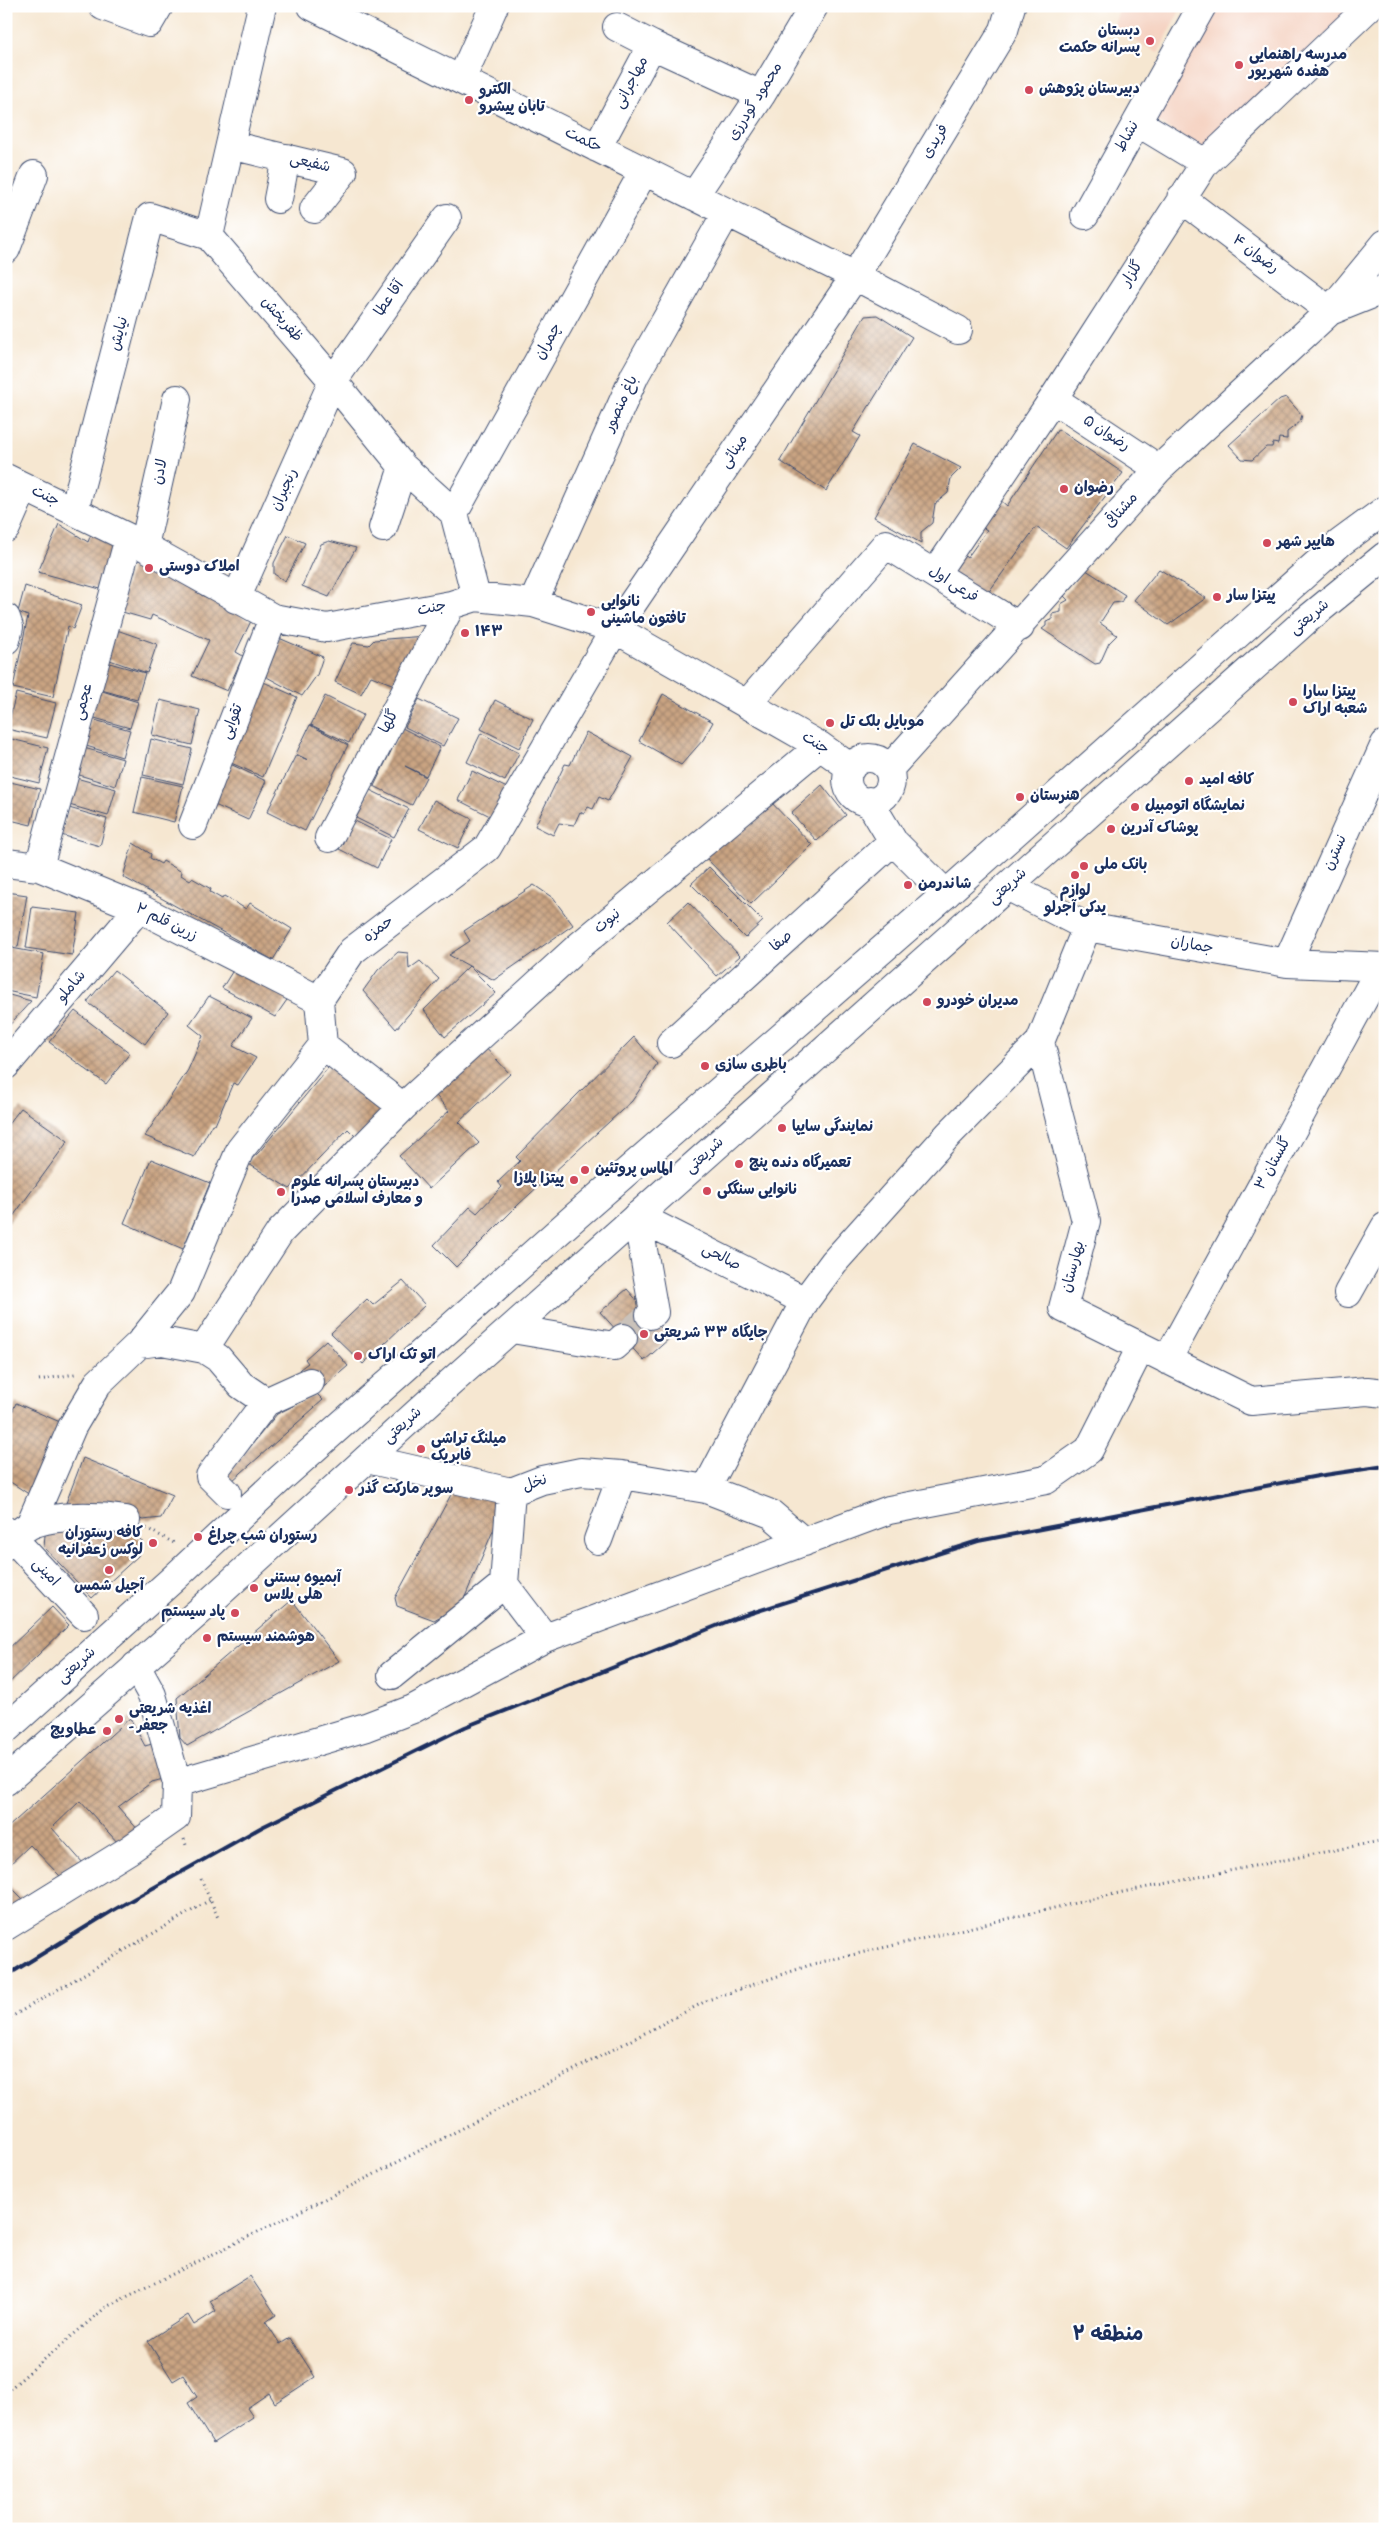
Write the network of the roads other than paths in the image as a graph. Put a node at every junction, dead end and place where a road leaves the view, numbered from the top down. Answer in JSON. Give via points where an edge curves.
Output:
{"nodes":[{"id":1,"x":103,"y":6,"type":"edge"},
{"id":2,"x":160,"y":6,"type":"edge"},
{"id":3,"x":262,"y":6,"type":"edge"},
{"id":4,"x":494,"y":6,"type":"edge"},
{"id":5,"x":814,"y":6,"type":"edge"},
{"id":6,"x":1011,"y":6,"type":"edge"},
{"id":7,"x":1202,"y":6,"type":"edge"},
{"id":8,"x":1370,"y":6,"type":"edge"},
{"id":9,"x":329,"y":10,"type":"edge"},
{"id":10,"x":618,"y":27,"type":"dead end"},
{"id":11,"x":652,"y":45,"type":"junction"},
{"id":12,"x":461,"y":80,"type":"junction"},
{"id":13,"x":761,"y":95,"type":"junction"},
{"id":14,"x":1136,"y":122,"type":"junction"},
{"id":15,"x":230,"y":145,"type":"junction"},
{"id":16,"x":597,"y":148,"type":"junction"},
{"id":17,"x":286,"y":158,"type":"junction"},
{"id":18,"x":1205,"y":163,"type":"junction"},
{"id":19,"x":644,"y":171,"type":"junction"},
{"id":20,"x":34,"y":176,"type":"dead end"},
{"id":21,"x":694,"y":196,"type":"junction"},
{"id":22,"x":1181,"y":198,"type":"junction"},
{"id":23,"x":278,"y":199,"type":"dead end"},
{"id":24,"x":314,"y":209,"type":"dead end"},
{"id":25,"x":727,"y":212,"type":"junction"},
{"id":26,"x":1085,"y":215,"type":"dead end"},
{"id":27,"x":447,"y":218,"type":"dead end"},
{"id":28,"x":209,"y":236,"type":"junction"},
{"id":29,"x":8,"y":241,"type":"edge"},
{"id":30,"x":1385,"y":244,"type":"edge"},
{"id":31,"x":855,"y":276,"type":"junction"},
{"id":32,"x":1385,"y":289,"type":"edge"},
{"id":33,"x":1330,"y":311,"type":"junction"},
{"id":34,"x":958,"y":330,"type":"dead end"},
{"id":35,"x":333,"y":381,"type":"junction"},
{"id":36,"x":177,"y":398,"type":"dead end"},
{"id":37,"x":1053,"y":399,"type":"junction"},
{"id":38,"x":403,"y":467,"type":"junction"},
{"id":39,"x":1159,"y":469,"type":"junction"},
{"id":40,"x":15,"y":482,"type":"edge"},
{"id":41,"x":1385,"y":510,"type":"edge"},
{"id":42,"x":74,"y":511,"type":"junction"},
{"id":43,"x":454,"y":513,"type":"junction"},
{"id":44,"x":6,"y":528,"type":"edge"},
{"id":45,"x":382,"y":528,"type":"dead end"},
{"id":46,"x":137,"y":542,"type":"junction"},
{"id":47,"x":1385,"y":556,"type":"edge"},
{"id":48,"x":935,"y":574,"type":"junction"},
{"id":49,"x":236,"y":599,"type":"junction"},
{"id":50,"x":464,"y":601,"type":"junction"},
{"id":51,"x":532,"y":603,"type":"junction"},
{"id":52,"x":6,"y":618,"type":"edge"},
{"id":53,"x":273,"y":618,"type":"junction"},
{"id":54,"x":1020,"y":627,"type":"junction"},
{"id":55,"x":615,"y":629,"type":"junction"},
{"id":56,"x":6,"y":640,"type":"edge"},
{"id":57,"x":746,"y":704,"type":"junction"},
{"id":58,"x":1385,"y":744,"type":"edge"},
{"id":59,"x":820,"y":746,"type":"junction"},
{"id":60,"x":851,"y":768,"type":"junction"},
{"id":61,"x":889,"y":769,"type":"junction"},
{"id":62,"x":869,"y":801,"type":"junction"},
{"id":63,"x":193,"y":825,"type":"dead end"},
{"id":64,"x":329,"y":838,"type":"dead end"},
{"id":65,"x":893,"y":841,"type":"junction"},
{"id":66,"x":6,"y":863,"type":"edge"},
{"id":67,"x":39,"y":867,"type":"junction"},
{"id":68,"x":1009,"y":887,"type":"junction"},
{"id":69,"x":946,"y":894,"type":"junction"},
{"id":70,"x":139,"y":908,"type":"junction"},
{"id":71,"x":1087,"y":926,"type":"junction"},
{"id":72,"x":1288,"y":963,"type":"junction"},
{"id":73,"x":1383,"y":967,"type":"edge"},
{"id":74,"x":319,"y":1000,"type":"junction"},
{"id":75,"x":1040,"y":1042,"type":"junction"},
{"id":76,"x":671,"y":1043,"type":"dead end"},
{"id":77,"x":323,"y":1045,"type":"junction"},
{"id":78,"x":6,"y":1065,"type":"edge"},
{"id":79,"x":403,"y":1107,"type":"junction"},
{"id":80,"x":637,"y":1216,"type":"junction"},
{"id":81,"x":1385,"y":1227,"type":"edge"},
{"id":82,"x":1348,"y":1293,"type":"dead end"},
{"id":83,"x":805,"y":1301,"type":"junction"},
{"id":84,"x":650,"y":1315,"type":"dead end"},
{"id":85,"x":512,"y":1329,"type":"junction"},
{"id":86,"x":624,"y":1338,"type":"tunnel mouth"},
{"id":87,"x":139,"y":1344,"type":"junction"},
{"id":88,"x":1141,"y":1347,"type":"junction"},
{"id":89,"x":204,"y":1349,"type":"junction"},
{"id":90,"x":1167,"y":1360,"type":"junction"},
{"id":91,"x":310,"y":1382,"type":"dead end"},
{"id":92,"x":1385,"y":1393,"type":"edge"},
{"id":93,"x":266,"y":1402,"type":"junction"},
{"id":94,"x":367,"y":1459,"type":"junction"},
{"id":95,"x":622,"y":1475,"type":"junction"},
{"id":96,"x":706,"y":1489,"type":"junction"},
{"id":97,"x":511,"y":1492,"type":"junction"},
{"id":98,"x":227,"y":1493,"type":"dead end"},
{"id":99,"x":126,"y":1520,"type":"road end"},
{"id":100,"x":14,"y":1535,"type":"edge"},
{"id":101,"x":598,"y":1540,"type":"dead end"},
{"id":102,"x":804,"y":1542,"type":"junction"},
{"id":103,"x":172,"y":1580,"type":"junction"},
{"id":104,"x":504,"y":1584,"type":"junction"},
{"id":105,"x":202,"y":1609,"type":"junction"},
{"id":106,"x":84,"y":1615,"type":"dead end"},
{"id":107,"x":545,"y":1638,"type":"junction"},
{"id":108,"x":105,"y":1641,"type":"junction"},
{"id":109,"x":136,"y":1666,"type":"junction"},
{"id":110,"x":392,"y":1675,"type":"dead end"},
{"id":111,"x":6,"y":1729,"type":"edge"},
{"id":112,"x":6,"y":1781,"type":"edge"},
{"id":113,"x":177,"y":1783,"type":"junction"},
{"id":114,"x":6,"y":1926,"type":"edge"}],
"edges":[{"from":1,"to":2,"type":"street","via":[[149,23]]},
{"from":3,"to":15,"type":"street"},
{"from":4,"to":12,"type":"street"},
{"from":5,"to":13,"type":"street","name":"محمود گودرزی"},
{"from":6,"to":31,"type":"street","name":"فریدی","via":[[1004,30]]},
{"from":7,"to":14,"type":"street","name":"نشاط"},
{"from":8,"to":18,"type":"street","name":"گلزار"},
{"from":9,"to":12,"type":"street","name":"حکمت"},
{"from":10,"to":11,"type":"street"},
{"from":11,"to":13,"type":"street","name":"مهاجرانی"},
{"from":11,"to":16,"type":"street","name":"مهاجرانی"},
{"from":12,"to":16,"type":"street","name":"حکمت"},
{"from":13,"to":21,"type":"street","name":"محمود گودرزی"},
{"from":14,"to":18,"type":"street"},
{"from":14,"to":26,"type":"street","name":"نشاط"},
{"from":15,"to":17,"type":"street","name":"شفیعی"},
{"from":15,"to":28,"type":"street"},
{"from":16,"to":19,"type":"street","name":"حکمت"},
{"from":17,"to":23,"type":"street"},
{"from":17,"to":24,"type":"street","name":"شفیعی","via":[[343,172]]},
{"from":18,"to":22,"type":"street","name":"گلزار"},
{"from":19,"to":21,"type":"street","name":"حکمت"},
{"from":19,"to":43,"type":"street","name":"چمران"},
{"from":20,"to":29,"type":"street"},
{"from":21,"to":25,"type":"street","name":"حکمت"},
{"from":22,"to":33,"type":"street","name":"رضوان ۴"},
{"from":22,"to":37,"type":"street","name":"گلزار"},
{"from":25,"to":31,"type":"street","name":"حکمت"},
{"from":25,"to":51,"type":"street","name":"باغ منصور","via":[[635,375]]},
{"from":27,"to":35,"type":"street","name":"آقا عطا"},
{"from":28,"to":35,"type":"street","name":"ظفربخش"},
{"from":28,"to":42,"type":"street","name":"نیایش","via":[[150,217]]},
{"from":30,"to":33,"type":"street"},
{"from":31,"to":34,"type":"street","name":"حکمت"},
{"from":31,"to":55,"type":"street","name":"مینائی"},
{"from":32,"to":33,"type":"street","name":"مشتاقی"},
{"from":33,"to":39,"type":"street","name":"مشتاقی"},
{"from":35,"to":38,"type":"street","name":"ظفربخش"},
{"from":35,"to":49,"type":"street","name":"رنجبران"},
{"from":36,"to":46,"type":"street","name":"لادن"},
{"from":37,"to":39,"type":"street","name":"رضوان ۵"},
{"from":37,"to":48,"type":"street","name":"گلزار"},
{"from":38,"to":43,"type":"street","name":"ظفربخش"},
{"from":38,"to":45,"type":"street"},
{"from":39,"to":54,"type":"street","name":"مشتاقی"},
{"from":40,"to":42,"type":"street","name":"جنت"},
{"from":40,"to":44,"type":"street"},
{"from":41,"to":69,"type":"street","name":"شریعتی","via":[[1340,543]]},
{"from":42,"to":46,"type":"street","name":"جنت"},
{"from":43,"to":50,"type":"street"},
{"from":46,"to":49,"type":"street","name":"جنت"},
{"from":46,"to":67,"type":"street","name":"عجمی"},
{"from":47,"to":68,"type":"street","name":"شریعتی","via":[[1304,622]]},
{"from":48,"to":54,"type":"street","name":"فرعی اول"},
{"from":48,"to":57,"type":"street","name":"فرعی اول","via":[[886,544]]},
{"from":49,"to":53,"type":"street","name":"جنت"},
{"from":50,"to":51,"type":"street","name":"جنت"},
{"from":50,"to":53,"type":"street","name":"جنت","via":[[327,628]]},
{"from":50,"to":64,"type":"street","name":"گلها"},
{"from":51,"to":55,"type":"street","name":"جنت"},
{"from":52,"to":56,"type":"street","via":[[9,627]]},
{"from":53,"to":63,"type":"street","name":"تقوایی"},
{"from":54,"to":61,"type":"street","name":"مشتاقی"},
{"from":55,"to":57,"type":"street","name":"جنت"},
{"from":55,"to":74,"type":"street","name":"حمزه","via":[[487,848],[352,951]]},
{"from":57,"to":59,"type":"street","name":"جنت"},
{"from":58,"to":72,"type":"street","name":"نسترن"},
{"from":59,"to":60,"type":"street","name":"جنت"},
{"from":59,"to":79,"type":"street","name":"نبوت","via":[[578,947]]},
{"from":60,"to":61,"type":"street","via":[[870,758],[878,759]]},
{"from":60,"to":62,"type":"street","via":[[848,780],[852,792]]},
{"from":61,"to":62,"type":"street","via":[[891,782],[886,794]]},
{"from":62,"to":65,"type":"street"},
{"from":65,"to":69,"type":"street"},
{"from":65,"to":76,"type":"street","name":"صفا"},
{"from":66,"to":67,"type":"street","name":"زرین قلم ۲"},
{"from":67,"to":70,"type":"street","name":"زرین قلم ۲"},
{"from":68,"to":71,"type":"street","name":"جماران"},
{"from":68,"to":80,"type":"street","name":"شریعتی"},
{"from":69,"to":103,"type":"street","name":"شریعتی","via":[[576,1216]]},
{"from":70,"to":74,"type":"street","name":"زرین قلم ۲"},
{"from":70,"to":78,"type":"street","name":"شاملو"},
{"from":71,"to":72,"type":"street","name":"جماران"},
{"from":71,"to":75,"type":"street"},
{"from":72,"to":73,"type":"street","name":"جماران"},
{"from":73,"to":90,"type":"street","name":"گلستان ۳"},
{"from":74,"to":77,"type":"street"},
{"from":75,"to":83,"type":"street","via":[[949,1134],[834,1262]]},
{"from":75,"to":88,"type":"street","name":"بهارستان","via":[[1086,1221],[1063,1308]]},
{"from":77,"to":79,"type":"street"},
{"from":77,"to":87,"type":"street","via":[[240,1150],[181,1292]]},
{"from":79,"to":89,"type":"street","name":"نبوت","via":[[280,1232]]},
{"from":80,"to":83,"type":"street","name":"صالحی"},
{"from":80,"to":84,"type":"street","via":[[654,1312]]},
{"from":80,"to":85,"type":"street","name":"شریعتی"},
{"from":81,"to":82,"type":"street"},
{"from":83,"to":96,"type":"street"},
{"from":85,"to":86,"type":"street","via":[[614,1346]]},
{"from":85,"to":94,"type":"street","name":"شریعتی"},
{"from":87,"to":89,"type":"street","via":[[162,1341]]},
{"from":87,"to":100,"type":"street","via":[[98,1383]]},
{"from":88,"to":90,"type":"street","name":"بهارستان"},
{"from":88,"to":102,"type":"street","via":[[1089,1450],[1046,1480],[889,1510]]},
{"from":89,"to":93,"type":"street","via":[[218,1358],[242,1385]]},
{"from":90,"to":92,"type":"street","name":"بهارستان","via":[[1251,1401],[1366,1391]]},
{"from":91,"to":93,"type":"street"},
{"from":93,"to":98,"type":"street","via":[[210,1476]]},
{"from":94,"to":97,"type":"street","name":"نخل"},
{"from":94,"to":105,"type":"street","name":"شریعتی"},
{"from":95,"to":96,"type":"street","name":"نخل"},
{"from":95,"to":97,"type":"street","name":"نخل","via":[[581,1472],[542,1480]]},
{"from":95,"to":101,"type":"street"},
{"from":96,"to":102,"type":"street","name":"نخل","via":[[771,1514]]},
{"from":97,"to":104,"type":"street"},
{"from":99,"to":100,"type":"street","via":[[99,1516],[50,1520]]},
{"from":100,"to":106,"type":"street","name":"امینی"},
{"from":102,"to":107,"type":"street"},
{"from":103,"to":105,"type":"street","via":[[175,1600],[182,1607]]},
{"from":103,"to":108,"type":"street","name":"شریعتی"},
{"from":104,"to":107,"type":"street"},
{"from":104,"to":110,"type":"street"},
{"from":105,"to":109,"type":"street","name":"شریعتی"},
{"from":107,"to":113,"type":"street","via":[[413,1709],[366,1727]]},
{"from":108,"to":109,"type":"street","via":[[121,1640],[128,1644],[134,1650]]},
{"from":108,"to":111,"type":"street","name":"شریعتی"},
{"from":109,"to":112,"type":"street","name":"شریعتی"},
{"from":109,"to":113,"type":"street","via":[[152,1695]]},
{"from":113,"to":114,"type":"street","via":[[176,1817]]}]}
